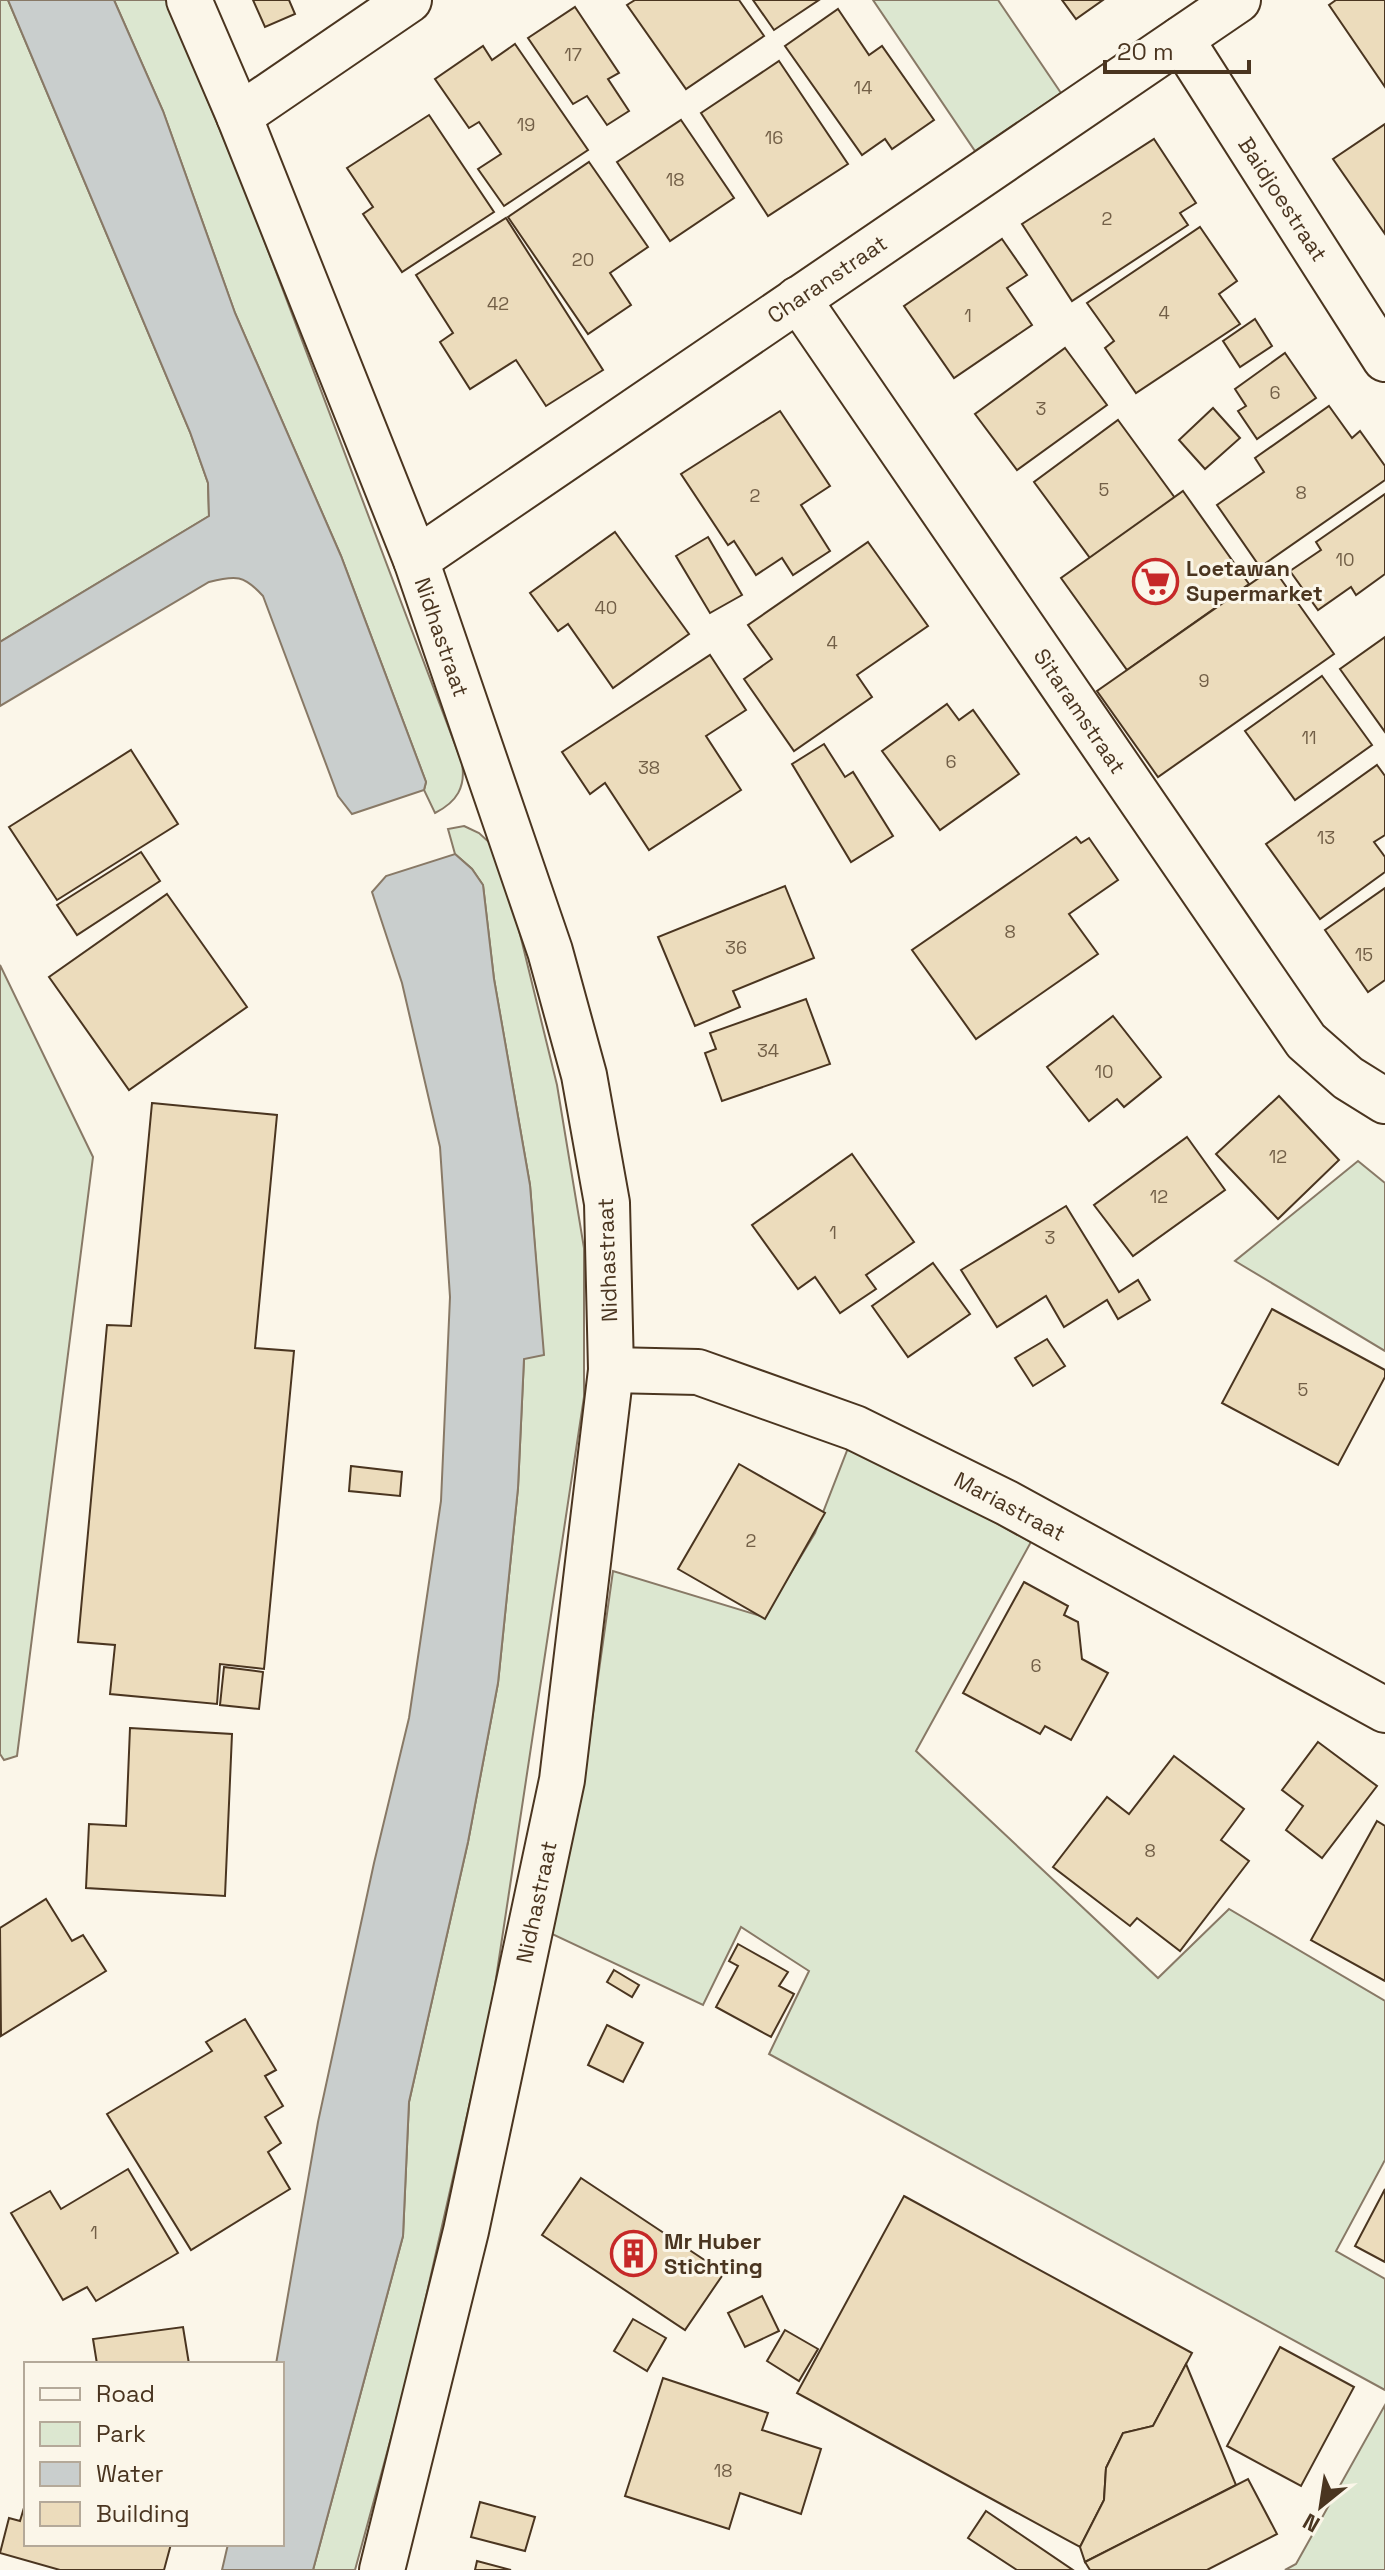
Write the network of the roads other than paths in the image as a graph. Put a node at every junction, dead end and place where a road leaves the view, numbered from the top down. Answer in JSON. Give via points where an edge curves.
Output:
{"nodes":[{"id":1,"x":189,"y":0,"type":"edge"},
{"id":2,"x":409,"y":0,"type":"edge"},
{"id":3,"x":1238,"y":0,"type":"edge"},
{"id":4,"x":1181,"y":39,"type":"junction"},
{"id":5,"x":239,"y":116,"type":"junction"},
{"id":6,"x":798,"y":299,"type":"junction"},
{"id":7,"x":1385,"y":359,"type":"edge"},
{"id":8,"x":416,"y":560,"type":"junction"},
{"id":9,"x":1385,"y":1101,"type":"edge"},
{"id":10,"x":611,"y":1370,"type":"junction"},
{"id":11,"x":1385,"y":1710,"type":"edge"},
{"id":12,"x":382,"y":2570,"type":"edge"}],
"edges":[{"from":1,"to":5,"type":"street","name":"Nidhastraat"},
{"from":2,"to":5,"type":"street"},
{"from":3,"to":4,"type":"street","name":"Charanstraat"},
{"from":4,"to":6,"type":"street","name":"Charanstraat"},
{"from":4,"to":7,"type":"street","name":"Baidjoestraat"},
{"from":5,"to":8,"type":"street","name":"Nidhastraat"},
{"from":6,"to":8,"type":"street","name":"Charanstraat"},
{"from":6,"to":9,"type":"street","name":"Sitaramstraat","via":[[1306,1041],[1348,1078]]},
{"from":8,"to":10,"type":"street","name":"Nidhastraat","via":[[550,951],[584,1075],[607,1203]]},
{"from":10,"to":11,"type":"street","name":"Mariastraat","via":[[698,1372],[855,1428],[1007,1503]]},
{"from":10,"to":12,"type":"street","name":"Nidhastraat","via":[[562,1780],[466,2231]]}]}
